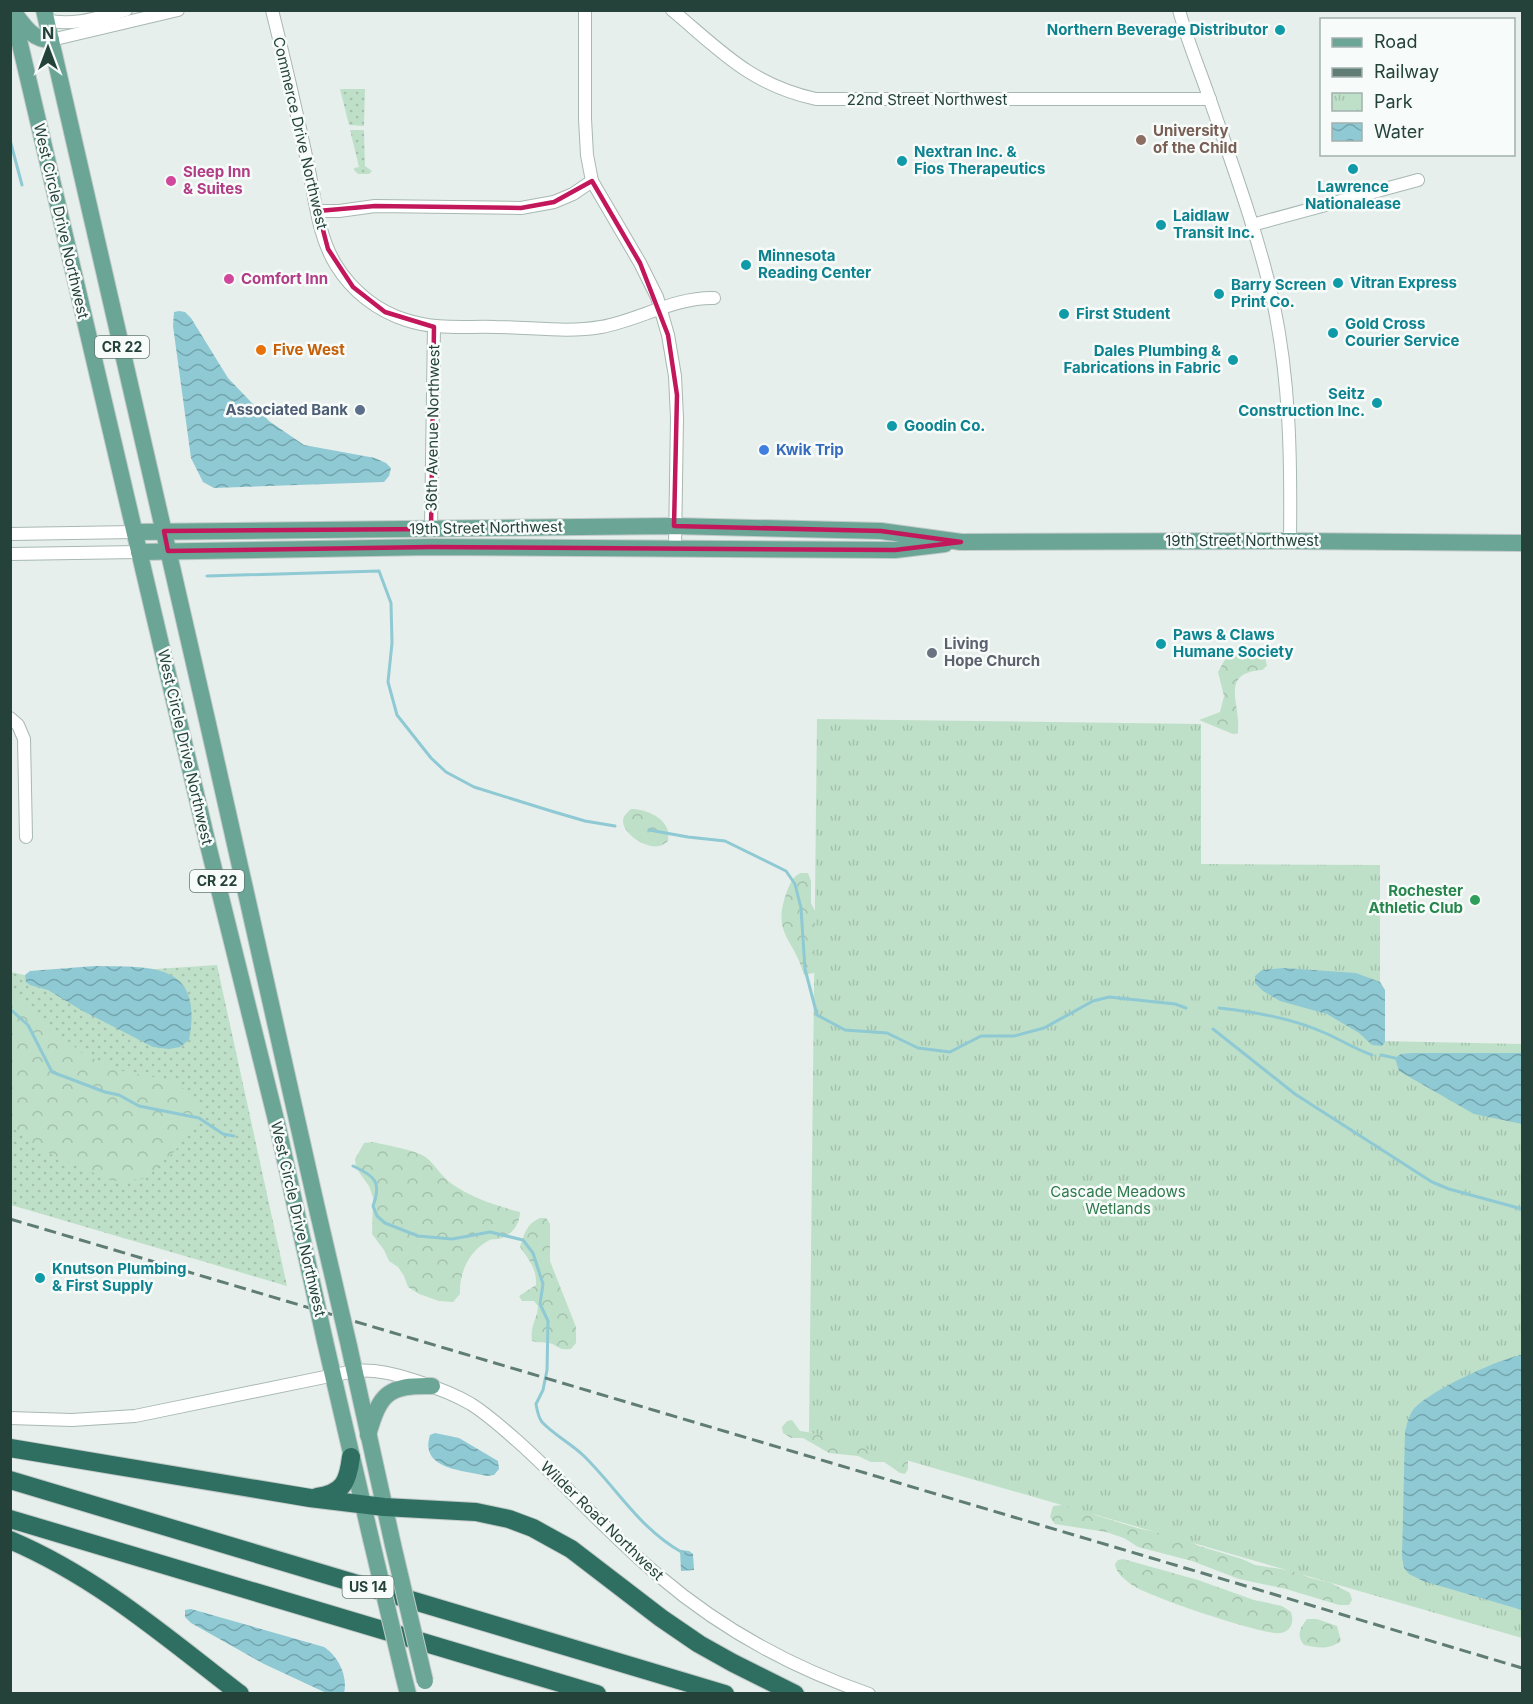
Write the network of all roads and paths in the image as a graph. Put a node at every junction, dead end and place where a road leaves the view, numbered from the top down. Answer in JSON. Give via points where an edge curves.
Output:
{"nodes":[{"id":1,"x":12,"y":10,"type":"edge"},
{"id":2,"x":126,"y":10,"type":"edge"},
{"id":3,"x":178,"y":10,"type":"edge"},
{"id":4,"x":272,"y":10,"type":"edge"},
{"id":5,"x":585,"y":10,"type":"edge"},
{"id":6,"x":672,"y":10,"type":"edge"},
{"id":7,"x":1179,"y":10,"type":"edge"},
{"id":8,"x":45,"y":15,"type":"edge"},
{"id":9,"x":51,"y":40,"type":"junction"},
{"id":10,"x":15,"y":45,"type":"edge"},
{"id":11,"x":1210,"y":99,"type":"junction"},
{"id":12,"x":1418,"y":180,"type":"dead end"},
{"id":13,"x":592,"y":181,"type":"junction"},
{"id":14,"x":318,"y":211,"type":"junction"},
{"id":15,"x":1252,"y":225,"type":"junction"},
{"id":16,"x":714,"y":297,"type":"dead end"},
{"id":17,"x":660,"y":308,"type":"junction"},
{"id":18,"x":434,"y":327,"type":"junction"},
{"id":19,"x":674,"y":526,"type":"junction"},
{"id":20,"x":431,"y":529,"type":"junction"},
{"id":21,"x":164,"y":531,"type":"junction"},
{"id":22,"x":135,"y":532,"type":"junction"},
{"id":23,"x":10,"y":534,"type":"edge"},
{"id":24,"x":1290,"y":541,"type":"junction"},
{"id":25,"x":961,"y":542,"type":"junction"},
{"id":26,"x":1522,"y":543,"type":"edge"},
{"id":27,"x":675,"y":548,"type":"junction"},
{"id":28,"x":168,"y":551,"type":"junction"},
{"id":29,"x":139,"y":552,"type":"junction"},
{"id":30,"x":10,"y":554,"type":"edge"},
{"id":31,"x":10,"y":718,"type":"edge"},
{"id":32,"x":26,"y":837,"type":"dead end"},
{"id":33,"x":354,"y":1371,"type":"junction"},
{"id":34,"x":332,"y":1375,"type":"junction"},
{"id":35,"x":432,"y":1386,"type":"junction"},
{"id":36,"x":10,"y":1418,"type":"edge"},
{"id":37,"x":368,"y":1436,"type":"junction"},
{"id":38,"x":10,"y":1448,"type":"edge"},
{"id":39,"x":351,"y":1457,"type":"junction"},
{"id":40,"x":10,"y":1480,"type":"edge"},
{"id":41,"x":310,"y":1498,"type":"junction"},
{"id":42,"x":363,"y":1505,"type":"junction"},
{"id":43,"x":384,"y":1507,"type":"junction"},
{"id":44,"x":10,"y":1519,"type":"edge"},
{"id":45,"x":10,"y":1540,"type":"edge"},
{"id":46,"x":426,"y":1687,"type":"edge"},
{"id":47,"x":240,"y":1694,"type":"edge"},
{"id":48,"x":408,"y":1694,"type":"edge"},
{"id":49,"x":597,"y":1694,"type":"edge"},
{"id":50,"x":725,"y":1694,"type":"edge"},
{"id":51,"x":795,"y":1694,"type":"edge"},
{"id":52,"x":868,"y":1694,"type":"edge"}],
"edges":[{"from":1,"to":9,"type":"main road","via":[[30,33]]},
{"from":1,"to":10,"type":"main road","name":"West Circle Drive Northwest","number":"CR 22"},
{"from":2,"to":8,"type":"street","via":[[62,24]]},
{"from":3,"to":9,"type":"street"},
{"from":4,"to":14,"type":"street","name":"Commerce Drive Northwest"},
{"from":5,"to":13,"type":"street","via":[[585,119]]},
{"from":6,"to":11,"type":"street","name":"22nd Street Northwest","via":[[761,80],[816,99]]},
{"from":7,"to":11,"type":"street"},
{"from":8,"to":9,"type":"main road","name":"West Circle Drive Northwest","number":"CR 22"},
{"from":9,"to":21,"type":"main road","name":"West Circle Drive Northwest","number":"CR 22"},
{"from":10,"to":22,"type":"main road","name":"West Circle Drive Northwest","number":"CR 22"},
{"from":11,"to":15,"type":"street"},
{"from":12,"to":15,"type":"street"},
{"from":13,"to":14,"type":"street","via":[[554,202],[521,208],[375,206]]},
{"from":13,"to":17,"type":"street","via":[[640,263]]},
{"from":14,"to":18,"type":"street","name":"Commerce Drive Northwest","via":[[328,249],[353,287],[386,312]]},
{"from":15,"to":24,"type":"street","via":[[1272,298],[1285,370],[1291,443]]},
{"from":16,"to":17,"type":"street","name":"Commerce Drive Northwest","via":[[690,298]]},
{"from":17,"to":18,"type":"street","name":"Commerce Drive Northwest","via":[[600,327]]},
{"from":17,"to":19,"type":"street","via":[[676,386]]},
{"from":18,"to":20,"type":"street","name":"36th Avenue Northwest"},
{"from":19,"to":20,"type":"main road","name":"19th Street Northwest"},
{"from":19,"to":25,"type":"main road","name":"19th Street Northwest","via":[[881,531]]},
{"from":19,"to":27,"type":"street"},
{"from":20,"to":21,"type":"main road","name":"19th Street Northwest"},
{"from":21,"to":22,"type":"main road","name":"19th Street Northwest"},
{"from":21,"to":28,"type":"main road","name":"West Circle Drive Northwest","number":"CR 22"},
{"from":22,"to":23,"type":"street","name":"19th Street Northwest"},
{"from":22,"to":29,"type":"main road","name":"West Circle Drive Northwest","number":"CR 22"},
{"from":24,"to":25,"type":"main road","name":"19th Street Northwest"},
{"from":24,"to":26,"type":"main road","name":"19th Street Northwest"},
{"from":25,"to":27,"type":"main road","name":"19th Street Northwest","via":[[895,550]]},
{"from":27,"to":28,"type":"main road","name":"19th Street Northwest"},
{"from":28,"to":29,"type":"main road","name":"19th Street Northwest"},
{"from":28,"to":33,"type":"main road","name":"West Circle Drive Northwest","number":"CR 22","bridge":true},
{"from":29,"to":30,"type":"street","name":"19th Street Northwest"},
{"from":29,"to":34,"type":"main road","name":"West Circle Drive Northwest","number":"CR 22","bridge":true},
{"from":31,"to":32,"type":"street","via":[[24,739]]},
{"from":33,"to":34,"type":"street","name":"Wilder Road Northwest"},
{"from":33,"to":35,"type":"street","name":"Wilder Road Northwest","via":[[387,1372]]},
{"from":33,"to":37,"type":"main road","name":"West Circle Drive Northwest","number":"CR 22"},
{"from":34,"to":36,"type":"street","name":"Wilder Road Northwest","via":[[135,1416],[86,1420]]},
{"from":34,"to":39,"type":"main road","name":"West Circle Drive Northwest"},
{"from":35,"to":37,"type":"main road","via":[[391,1392],[376,1411]]},
{"from":35,"to":52,"type":"street","name":"Wilder Road Northwest","via":[[465,1400],[487,1415],[628,1549],[708,1615],[799,1666]]},
{"from":37,"to":43,"type":"main road","name":"West Circle Drive Northwest","number":"CR 22"},
{"from":38,"to":41,"type":"highway"},
{"from":39,"to":41,"type":"highway","via":[[340,1489]]},
{"from":39,"to":42,"type":"main road","name":"West Circle Drive Northwest"},
{"from":40,"to":50,"type":"highway","number":"US 14"},
{"from":41,"to":42,"type":"highway"},
{"from":42,"to":43,"type":"highway"},
{"from":42,"to":48,"type":"main road","name":"West Circle Drive Northwest","bridge":true},
{"from":43,"to":46,"type":"main road","name":"West Circle Drive Northwest","number":"CR 22","bridge":true},
{"from":43,"to":51,"type":"highway","via":[[476,1512],[534,1528],[571,1549],[699,1644]]},
{"from":44,"to":49,"type":"highway","number":"US 14"},
{"from":45,"to":47,"type":"highway","via":[[105,1591]]}]}
